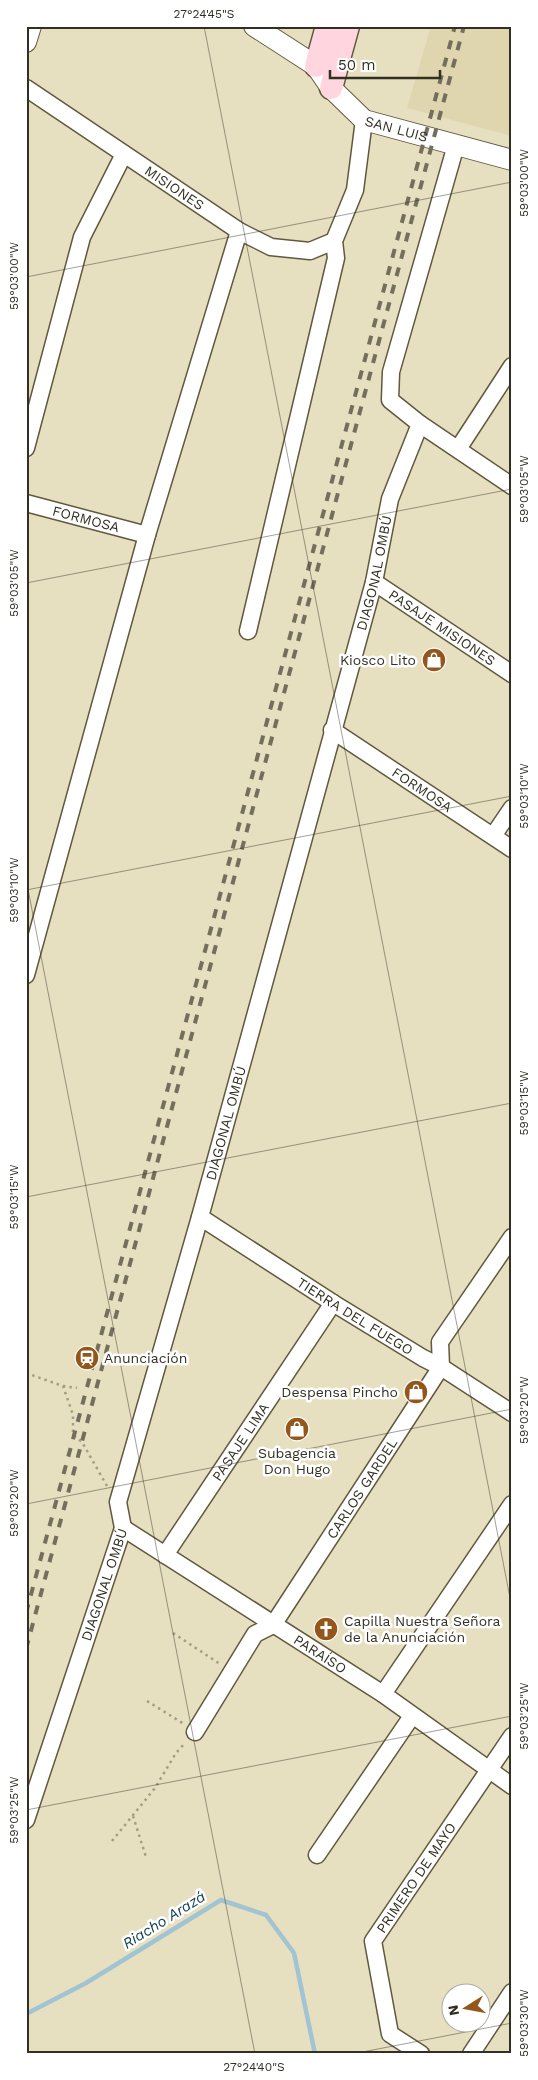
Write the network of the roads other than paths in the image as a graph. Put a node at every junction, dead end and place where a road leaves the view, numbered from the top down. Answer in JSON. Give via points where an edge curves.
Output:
{"nodes":[{"id":1,"x":31,"y":26,"type":"edge"},
{"id":2,"x":254,"y":26,"type":"edge"},
{"id":3,"x":328,"y":26,"type":"edge"},
{"id":4,"x":348,"y":26,"type":"edge"},
{"id":5,"x":26,"y":42,"type":"edge"},
{"id":6,"x":316,"y":66,"type":"junction"},
{"id":7,"x":26,"y":88,"type":"edge"},
{"id":8,"x":331,"y":88,"type":"junction"},
{"id":9,"x":364,"y":120,"type":"junction"},
{"id":10,"x":456,"y":145,"type":"junction"},
{"id":11,"x":124,"y":154,"type":"junction"},
{"id":12,"x":512,"y":160,"type":"edge"},
{"id":13,"x":239,"y":231,"type":"junction"},
{"id":14,"x":334,"y":241,"type":"junction"},
{"id":15,"x":512,"y":366,"type":"edge"},
{"id":16,"x":420,"y":424,"type":"junction"},
{"id":17,"x":26,"y":448,"type":"edge"},
{"id":18,"x":458,"y":449,"type":"junction"},
{"id":19,"x":512,"y":486,"type":"edge"},
{"id":20,"x":26,"y":503,"type":"edge"},
{"id":21,"x":147,"y":535,"type":"junction"},
{"id":22,"x":374,"y":582,"type":"junction"},
{"id":23,"x":248,"y":631,"type":"dead end"},
{"id":24,"x":512,"y":674,"type":"edge"},
{"id":25,"x":332,"y":730,"type":"junction"},
{"id":26,"x":512,"y":808,"type":"edge"},
{"id":27,"x":493,"y":836,"type":"junction"},
{"id":28,"x":512,"y":849,"type":"edge"},
{"id":29,"x":26,"y":976,"type":"edge"},
{"id":30,"x":200,"y":1217,"type":"junction"},
{"id":31,"x":512,"y":1238,"type":"edge"},
{"id":32,"x":333,"y":1303,"type":"junction"},
{"id":33,"x":441,"y":1366,"type":"junction"},
{"id":34,"x":512,"y":1413,"type":"edge"},
{"id":35,"x":512,"y":1504,"type":"edge"},
{"id":36,"x":123,"y":1528,"type":"junction"},
{"id":37,"x":165,"y":1556,"type":"junction"},
{"id":38,"x":273,"y":1625,"type":"junction"},
{"id":39,"x":383,"y":1694,"type":"junction"},
{"id":40,"x":412,"y":1716,"type":"junction"},
{"id":41,"x":195,"y":1732,"type":"road end"},
{"id":42,"x":512,"y":1736,"type":"edge"},
{"id":43,"x":489,"y":1770,"type":"junction"},
{"id":44,"x":512,"y":1786,"type":"edge"},
{"id":45,"x":26,"y":1820,"type":"edge"},
{"id":46,"x":316,"y":1856,"type":"dead end"},
{"id":47,"x":512,"y":1992,"type":"edge"},
{"id":48,"x":421,"y":2054,"type":"edge"},
{"id":49,"x":471,"y":2054,"type":"edge"}],
"edges":[{"from":1,"to":5,"type":"street"},
{"from":2,"to":6,"type":"street","name":"SAN LUIS"},
{"from":3,"to":6,"type":"main road"},
{"from":4,"to":8,"type":"main road"},
{"from":6,"to":8,"type":"street","name":"SAN LUIS"},
{"from":7,"to":11,"type":"street","name":"MISIONES"},
{"from":8,"to":9,"type":"street","name":"SAN LUIS"},
{"from":9,"to":10,"type":"street","name":"SAN LUIS"},
{"from":9,"to":14,"type":"street","via":[[355,190]]},
{"from":10,"to":12,"type":"street","name":"SAN LUIS"},
{"from":10,"to":16,"type":"street","via":[[391,372],[390,400]]},
{"from":11,"to":13,"type":"street","name":"MISIONES"},
{"from":11,"to":17,"type":"street","via":[[82,237]]},
{"from":13,"to":14,"type":"street","name":"MISIONES","via":[[271,247],[310,251]]},
{"from":13,"to":21,"type":"street"},
{"from":14,"to":23,"type":"street","via":[[336,258]]},
{"from":15,"to":18,"type":"street"},
{"from":16,"to":18,"type":"street"},
{"from":16,"to":22,"type":"street","name":"DIAGONAL OMBÚ","via":[[390,499]]},
{"from":18,"to":19,"type":"street"},
{"from":20,"to":21,"type":"street","name":"FORMOSA"},
{"from":21,"to":29,"type":"street"},
{"from":22,"to":24,"type":"street","name":"PASAJE MISIONES"},
{"from":22,"to":25,"type":"street","name":"DIAGONAL OMBÚ"},
{"from":25,"to":27,"type":"street","name":"FORMOSA"},
{"from":25,"to":30,"type":"street","name":"DIAGONAL OMBÚ"},
{"from":26,"to":27,"type":"street"},
{"from":27,"to":28,"type":"street","name":"FORMOSA"},
{"from":30,"to":32,"type":"street","name":"TIERRA DEL FUEGO"},
{"from":30,"to":36,"type":"street","name":"DIAGONAL OMBÚ","via":[[118,1502]]},
{"from":31,"to":33,"type":"street","via":[[440,1342]]},
{"from":32,"to":33,"type":"street","name":"TIERRA DEL FUEGO"},
{"from":32,"to":37,"type":"street","name":"PASAJE LIMA"},
{"from":33,"to":34,"type":"street","name":"TIERRA DEL FUEGO"},
{"from":33,"to":38,"type":"street","name":"CARLOS GARDEL"},
{"from":35,"to":39,"type":"street"},
{"from":36,"to":37,"type":"street","name":"PARAÍSO"},
{"from":36,"to":45,"type":"street","name":"DIAGONAL OMBÚ"},
{"from":37,"to":38,"type":"street","name":"PARAÍSO"},
{"from":38,"to":39,"type":"street","name":"PARAÍSO"},
{"from":38,"to":41,"type":"street","name":"CARLOS GARDEL","via":[[255,1634]]},
{"from":39,"to":40,"type":"street","name":"PARAÍSO"},
{"from":40,"to":43,"type":"street","name":"PARAÍSO"},
{"from":40,"to":46,"type":"street"},
{"from":42,"to":43,"type":"street","name":"PRIMERO DE MAYO"},
{"from":43,"to":44,"type":"street","name":"PARAÍSO"},
{"from":43,"to":48,"type":"street","name":"PRIMERO DE MAYO","via":[[373,1941],[390,2034]]},
{"from":47,"to":49,"type":"street"}]}
